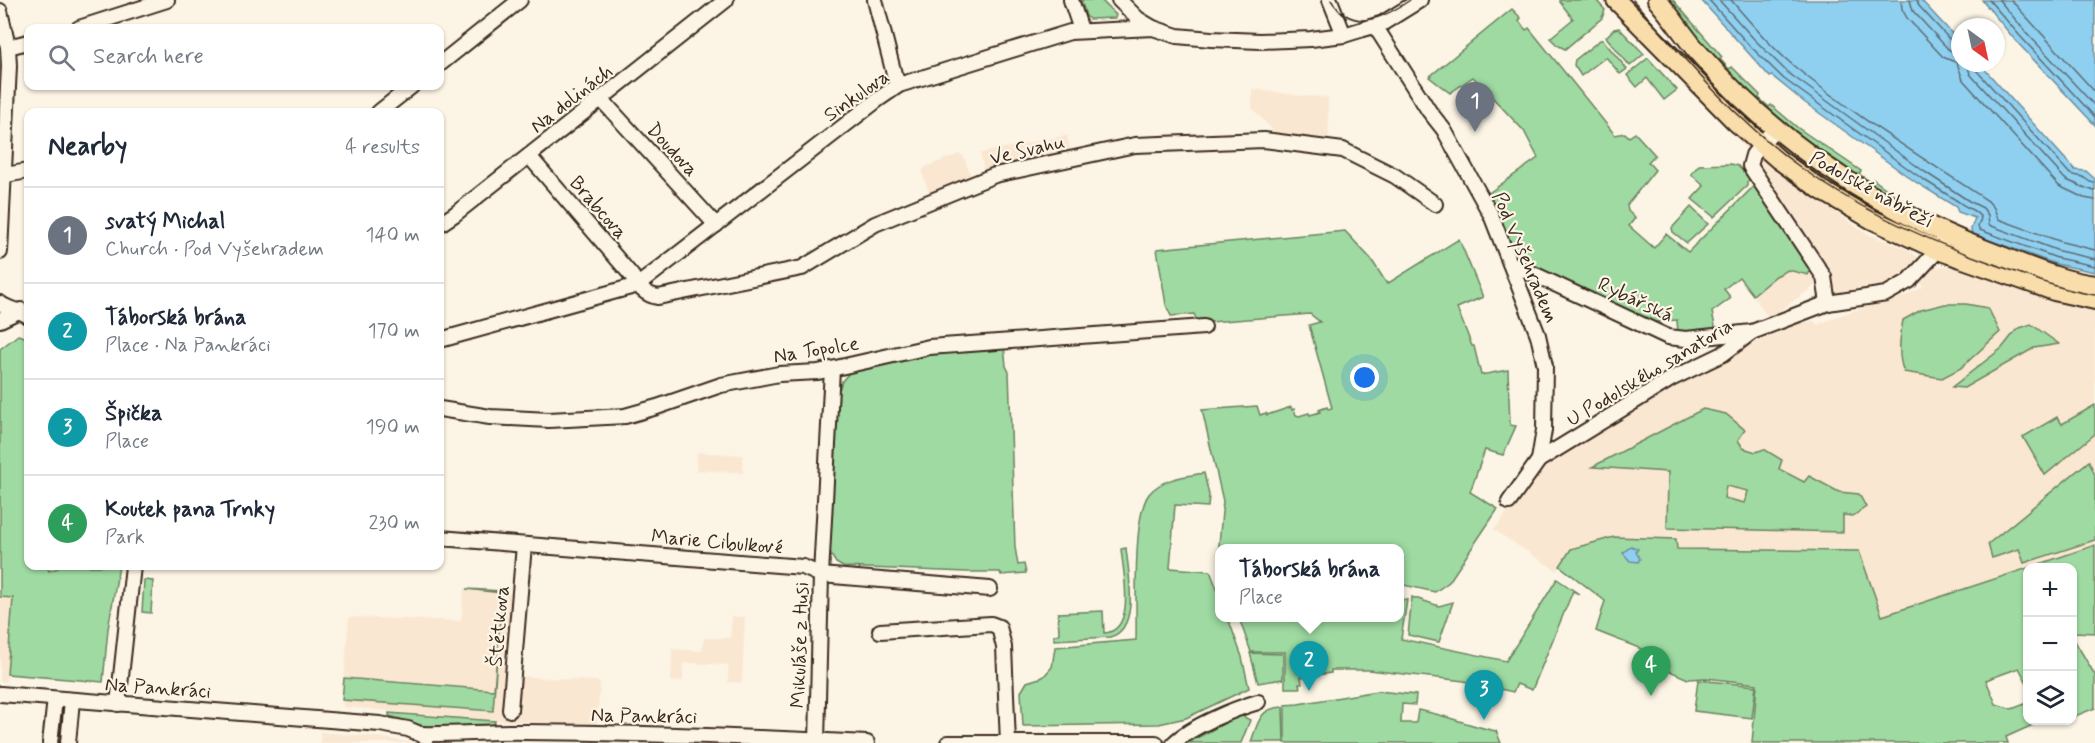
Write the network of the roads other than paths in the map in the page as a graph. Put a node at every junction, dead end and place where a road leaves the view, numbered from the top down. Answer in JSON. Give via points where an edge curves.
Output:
{"nodes":[{"id":1,"x":167,"y":0,"type":"edge"},
{"id":2,"x":520,"y":0,"type":"edge"},
{"id":3,"x":726,"y":0,"type":"edge"},
{"id":4,"x":876,"y":0,"type":"edge"},
{"id":5,"x":1071,"y":0,"type":"edge"},
{"id":6,"x":1119,"y":0,"type":"edge"},
{"id":7,"x":1130,"y":0,"type":"edge"},
{"id":8,"x":1330,"y":0,"type":"edge"},
{"id":9,"x":1420,"y":0,"type":"edge"},
{"id":10,"x":1616,"y":0,"type":"edge"},
{"id":11,"x":1657,"y":0,"type":"edge"},
{"id":12,"x":0,"y":11,"type":"edge"},
{"id":13,"x":1134,"y":15,"type":"junction"},
{"id":14,"x":92,"y":24,"type":"edge"},
{"id":15,"x":1375,"y":26,"type":"junction"},
{"id":16,"x":1153,"y":28,"type":"junction"},
{"id":17,"x":1081,"y":30,"type":"junction"},
{"id":18,"x":1344,"y":35,"type":"junction"},
{"id":19,"x":24,"y":43,"type":"edge"},
{"id":20,"x":8,"y":47,"type":"junction"},
{"id":21,"x":444,"y":61,"type":"edge"},
{"id":22,"x":899,"y":86,"type":"junction"},
{"id":23,"x":407,"y":90,"type":"edge"},
{"id":24,"x":601,"y":99,"type":"junction"},
{"id":25,"x":383,"y":108,"type":"edge"},
{"id":26,"x":1775,"y":128,"type":"junction"},
{"id":27,"x":1761,"y":145,"type":"junction"},
{"id":28,"x":529,"y":156,"type":"junction"},
{"id":29,"x":24,"y":172,"type":"edge"},
{"id":30,"x":2,"y":176,"type":"edge"},
{"id":31,"x":1435,"y":204,"type":"dead end"},
{"id":32,"x":444,"y":221,"type":"edge"},
{"id":33,"x":716,"y":225,"type":"junction"},
{"id":34,"x":1942,"y":242,"type":"junction"},
{"id":35,"x":0,"y":252,"type":"edge"},
{"id":36,"x":1510,"y":263,"type":"junction"},
{"id":37,"x":638,"y":285,"type":"junction"},
{"id":38,"x":2095,"y":285,"type":"edge"},
{"id":39,"x":2095,"y":300,"type":"edge"},
{"id":40,"x":0,"y":303,"type":"edge"},
{"id":41,"x":1828,"y":303,"type":"junction"},
{"id":42,"x":24,"y":311,"type":"edge"},
{"id":43,"x":24,"y":313,"type":"edge"},
{"id":44,"x":0,"y":320,"type":"edge"},
{"id":45,"x":1204,"y":327,"type":"dead end"},
{"id":46,"x":1752,"y":332,"type":"junction"},
{"id":47,"x":444,"y":339,"type":"edge"},
{"id":48,"x":832,"y":369,"type":"junction"},
{"id":49,"x":444,"y":410,"type":"edge"},
{"id":50,"x":1539,"y":460,"type":"junction"},
{"id":51,"x":1509,"y":502,"type":"dead end"},
{"id":52,"x":444,"y":538,"type":"edge"},
{"id":53,"x":524,"y":545,"type":"junction"},
{"id":54,"x":133,"y":570,"type":"edge"},
{"id":55,"x":821,"y":575,"type":"junction"},
{"id":56,"x":990,"y":589,"type":"dead end"},
{"id":57,"x":880,"y":631,"type":"dead end"},
{"id":58,"x":0,"y":694,"type":"edge"},
{"id":59,"x":55,"y":699,"type":"junction"},
{"id":60,"x":72,"y":700,"type":"junction"},
{"id":61,"x":1258,"y":702,"type":"dead end"},
{"id":62,"x":118,"y":704,"type":"junction"},
{"id":63,"x":510,"y":710,"type":"dead end"},
{"id":64,"x":524,"y":732,"type":"junction"},
{"id":65,"x":420,"y":734,"type":"junction"},
{"id":66,"x":817,"y":742,"type":"edge"},
{"id":67,"x":50,"y":743,"type":"edge"},
{"id":68,"x":68,"y":743,"type":"edge"},
{"id":69,"x":436,"y":743,"type":"edge"},
{"id":70,"x":473,"y":743,"type":"edge"},
{"id":71,"x":867,"y":743,"type":"edge"},
{"id":72,"x":948,"y":743,"type":"edge"},
{"id":73,"x":1008,"y":743,"type":"edge"},
{"id":74,"x":1146,"y":743,"type":"edge"},
{"id":75,"x":1156,"y":743,"type":"edge"},
{"id":76,"x":1174,"y":743,"type":"edge"}],
"edges":[{"from":1,"to":14,"type":"street"},
{"from":2,"to":21,"type":"street"},
{"from":3,"to":24,"type":"street","name":"Na dolinách"},
{"from":4,"to":22,"type":"street"},
{"from":5,"to":17,"type":"street"},
{"from":6,"to":13,"type":"street"},
{"from":7,"to":13,"type":"street"},
{"from":8,"to":18,"type":"street"},
{"from":9,"to":15,"type":"street","name":"Sinkulova"},
{"from":10,"to":27,"type":"main road","name":"Podolské nábřeží"},
{"from":11,"to":26,"type":"main road","name":"Podolské nábřeží","via":[[1696,49]]},
{"from":12,"to":20,"type":"street"},
{"from":13,"to":16,"type":"street"},
{"from":15,"to":18,"type":"street","name":"Sinkulova"},
{"from":15,"to":36,"type":"street","name":"Pod Vyšehradem","via":[[1443,130],[1491,215]]},
{"from":16,"to":17,"type":"street","name":"Sinkulova"},
{"from":16,"to":18,"type":"street","name":"Sinkulova","via":[[1177,36],[1260,41]]},
{"from":17,"to":22,"type":"street","name":"Sinkulova"},
{"from":19,"to":20,"type":"street"},
{"from":20,"to":30,"type":"street"},
{"from":22,"to":33,"type":"street","name":"Sinkulova"},
{"from":23,"to":25,"type":"street"},
{"from":24,"to":28,"type":"street","name":"Na dolinách"},
{"from":24,"to":33,"type":"street","name":"Doudova"},
{"from":26,"to":27,"type":"street"},
{"from":26,"to":34,"type":"main road","name":"Podolské nábřeží","via":[[1829,170]]},
{"from":27,"to":34,"type":"main road","name":"Podolské nábřeží","via":[[1802,178],[1871,219]]},
{"from":27,"to":41,"type":"street","via":[[1750,166],[1824,277]]},
{"from":28,"to":32,"type":"street","name":"Na dolinách"},
{"from":28,"to":37,"type":"street","name":"Brabcova"},
{"from":29,"to":30,"type":"street"},
{"from":30,"to":35,"type":"street"},
{"from":31,"to":37,"type":"street","name":"Ve Svahu","via":[[1395,176],[1343,150],[1264,140],[1135,145],[995,175],[875,224],[798,269],[658,297]]},
{"from":33,"to":37,"type":"street","name":"Sinkulova"},
{"from":34,"to":38,"type":"main road","name":"Podolské nábřeží","via":[[2059,278]]},
{"from":34,"to":39,"type":"main road","name":"Podolské nábřeží","via":[[2054,291]]},
{"from":34,"to":41,"type":"street","name":"U Podolského sanatoria","via":[[1909,280],[1886,294]]},
{"from":36,"to":46,"type":"street","name":"Rybářská","via":[[1668,337],[1686,339]]},
{"from":36,"to":50,"type":"street","name":"Pod Vyšehradem","via":[[1538,335],[1545,366],[1544,429]]},
{"from":37,"to":47,"type":"street","name":"Sinkulova"},
{"from":40,"to":42,"type":"street"},
{"from":41,"to":46,"type":"street","name":"U Podolského sanatoria"},
{"from":43,"to":44,"type":"street"},
{"from":45,"to":48,"type":"street","name":"Na Topolce","via":[[929,347]]},
{"from":46,"to":50,"type":"street","name":"U Podolského sanatoria","via":[[1723,354],[1671,379]]},
{"from":48,"to":49,"type":"street","name":"Na Topolce","via":[[730,382],[625,416],[549,420]]},
{"from":48,"to":55,"type":"street","name":"Mikuláše z Husi"},
{"from":50,"to":51,"type":"street","name":"U Podolského sanatoria"},
{"from":52,"to":53,"type":"street","name":"Marie Cibulkové"},
{"from":53,"to":55,"type":"street","name":"Marie Cibulkové","via":[[804,567]]},
{"from":53,"to":63,"type":"street","name":"Štětkova"},
{"from":54,"to":62,"type":"street"},
{"from":55,"to":56,"type":"street","name":"Marie Cibulkové"},
{"from":55,"to":66,"type":"street","name":"Mikuláše z Husi"},
{"from":57,"to":73,"type":"street","via":[[991,624],[999,627],[1004,647]]},
{"from":58,"to":59,"type":"street","name":"Na Pankráci"},
{"from":59,"to":60,"type":"street","name":"Na Pankráci"},
{"from":59,"to":67,"type":"street"},
{"from":60,"to":62,"type":"street","name":"Na Pankráci"},
{"from":60,"to":68,"type":"street"},
{"from":61,"to":76,"type":"street","via":[[1236,708]]},
{"from":62,"to":65,"type":"street","name":"Na Pankráci","via":[[380,724]]},
{"from":64,"to":65,"type":"street","name":"Na Pankráci"},
{"from":64,"to":66,"type":"street","name":"Na Pankráci"},
{"from":64,"to":70,"type":"street"},
{"from":65,"to":69,"type":"street","name":"Na Pankráci"},
{"from":66,"to":71,"type":"street","name":"Na Pankráci"},
{"from":72,"to":73,"type":"street"},
{"from":73,"to":74,"type":"street"},
{"from":74,"to":75,"type":"street"}]}
